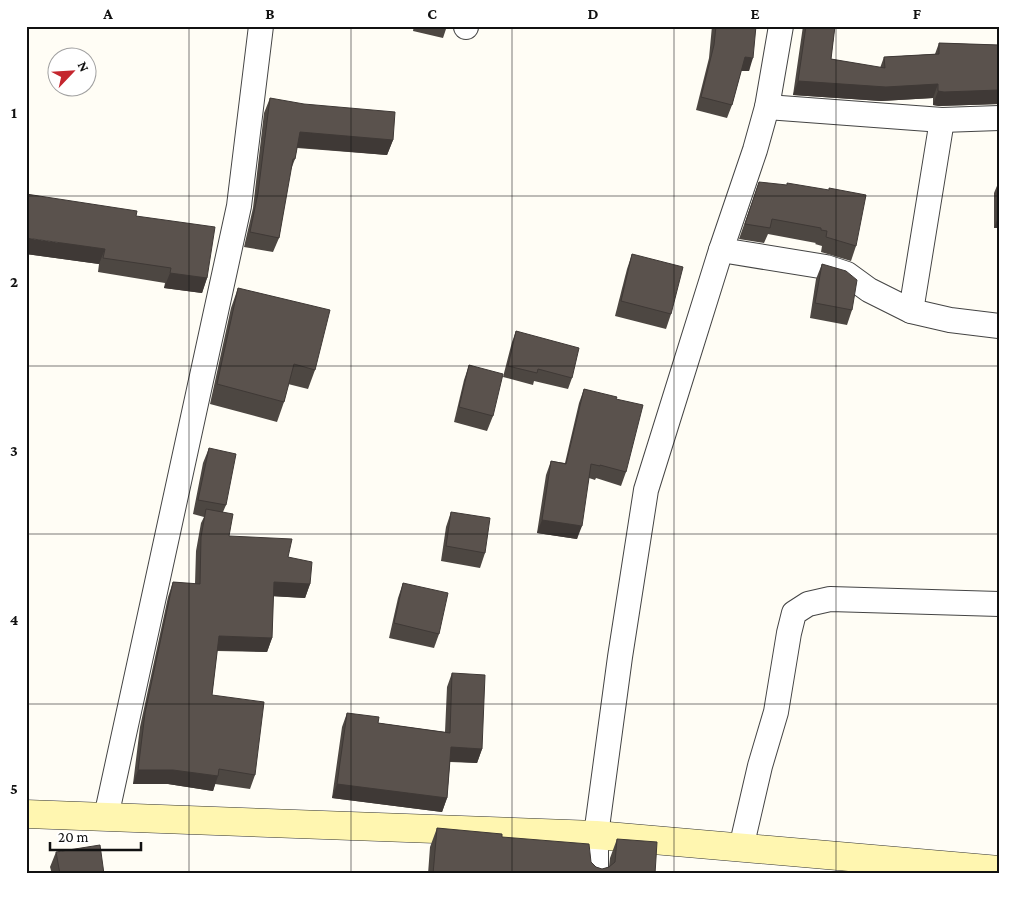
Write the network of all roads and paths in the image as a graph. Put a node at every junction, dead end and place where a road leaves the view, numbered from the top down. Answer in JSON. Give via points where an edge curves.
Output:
{"nodes":[{"id":1,"x":261,"y":26,"type":"edge"},
{"id":2,"x":780,"y":26,"type":"edge"},
{"id":3,"x":767,"y":107,"type":"junction"},
{"id":4,"x":999,"y":118,"type":"edge"},
{"id":5,"x":942,"y":120,"type":"junction"},
{"id":6,"x":721,"y":250,"type":"junction"},
{"id":7,"x":911,"y":311,"type":"junction"},
{"id":8,"x":999,"y":326,"type":"edge"},
{"id":9,"x":999,"y":604,"type":"edge"},
{"id":10,"x":26,"y":814,"type":"edge"},
{"id":11,"x":106,"y":817,"type":"junction"},
{"id":12,"x":596,"y":835,"type":"junction"},
{"id":13,"x":742,"y":848,"type":"junction"},
{"id":14,"x":999,"y":870,"type":"edge"},
{"id":15,"x":596,"y":874,"type":"edge"}],
"edges":[{"from":1,"to":11,"type":"street","via":[[239,206]]},
{"from":2,"to":3,"type":"street"},
{"from":3,"to":5,"type":"street"},
{"from":3,"to":6,"type":"street"},
{"from":4,"to":5,"type":"street"},
{"from":5,"to":7,"type":"street"},
{"from":6,"to":7,"type":"street","via":[[826,267],[847,274],[869,290]]},
{"from":6,"to":12,"type":"street","via":[[646,490]]},
{"from":7,"to":8,"type":"street"},
{"from":9,"to":13,"type":"street","via":[[830,599],[808,604],[794,613],[776,712]]},
{"from":10,"to":11,"type":"main road"},
{"from":11,"to":12,"type":"main road"},
{"from":12,"to":13,"type":"main road"},
{"from":12,"to":15,"type":"street"},
{"from":13,"to":14,"type":"main road"}]}
